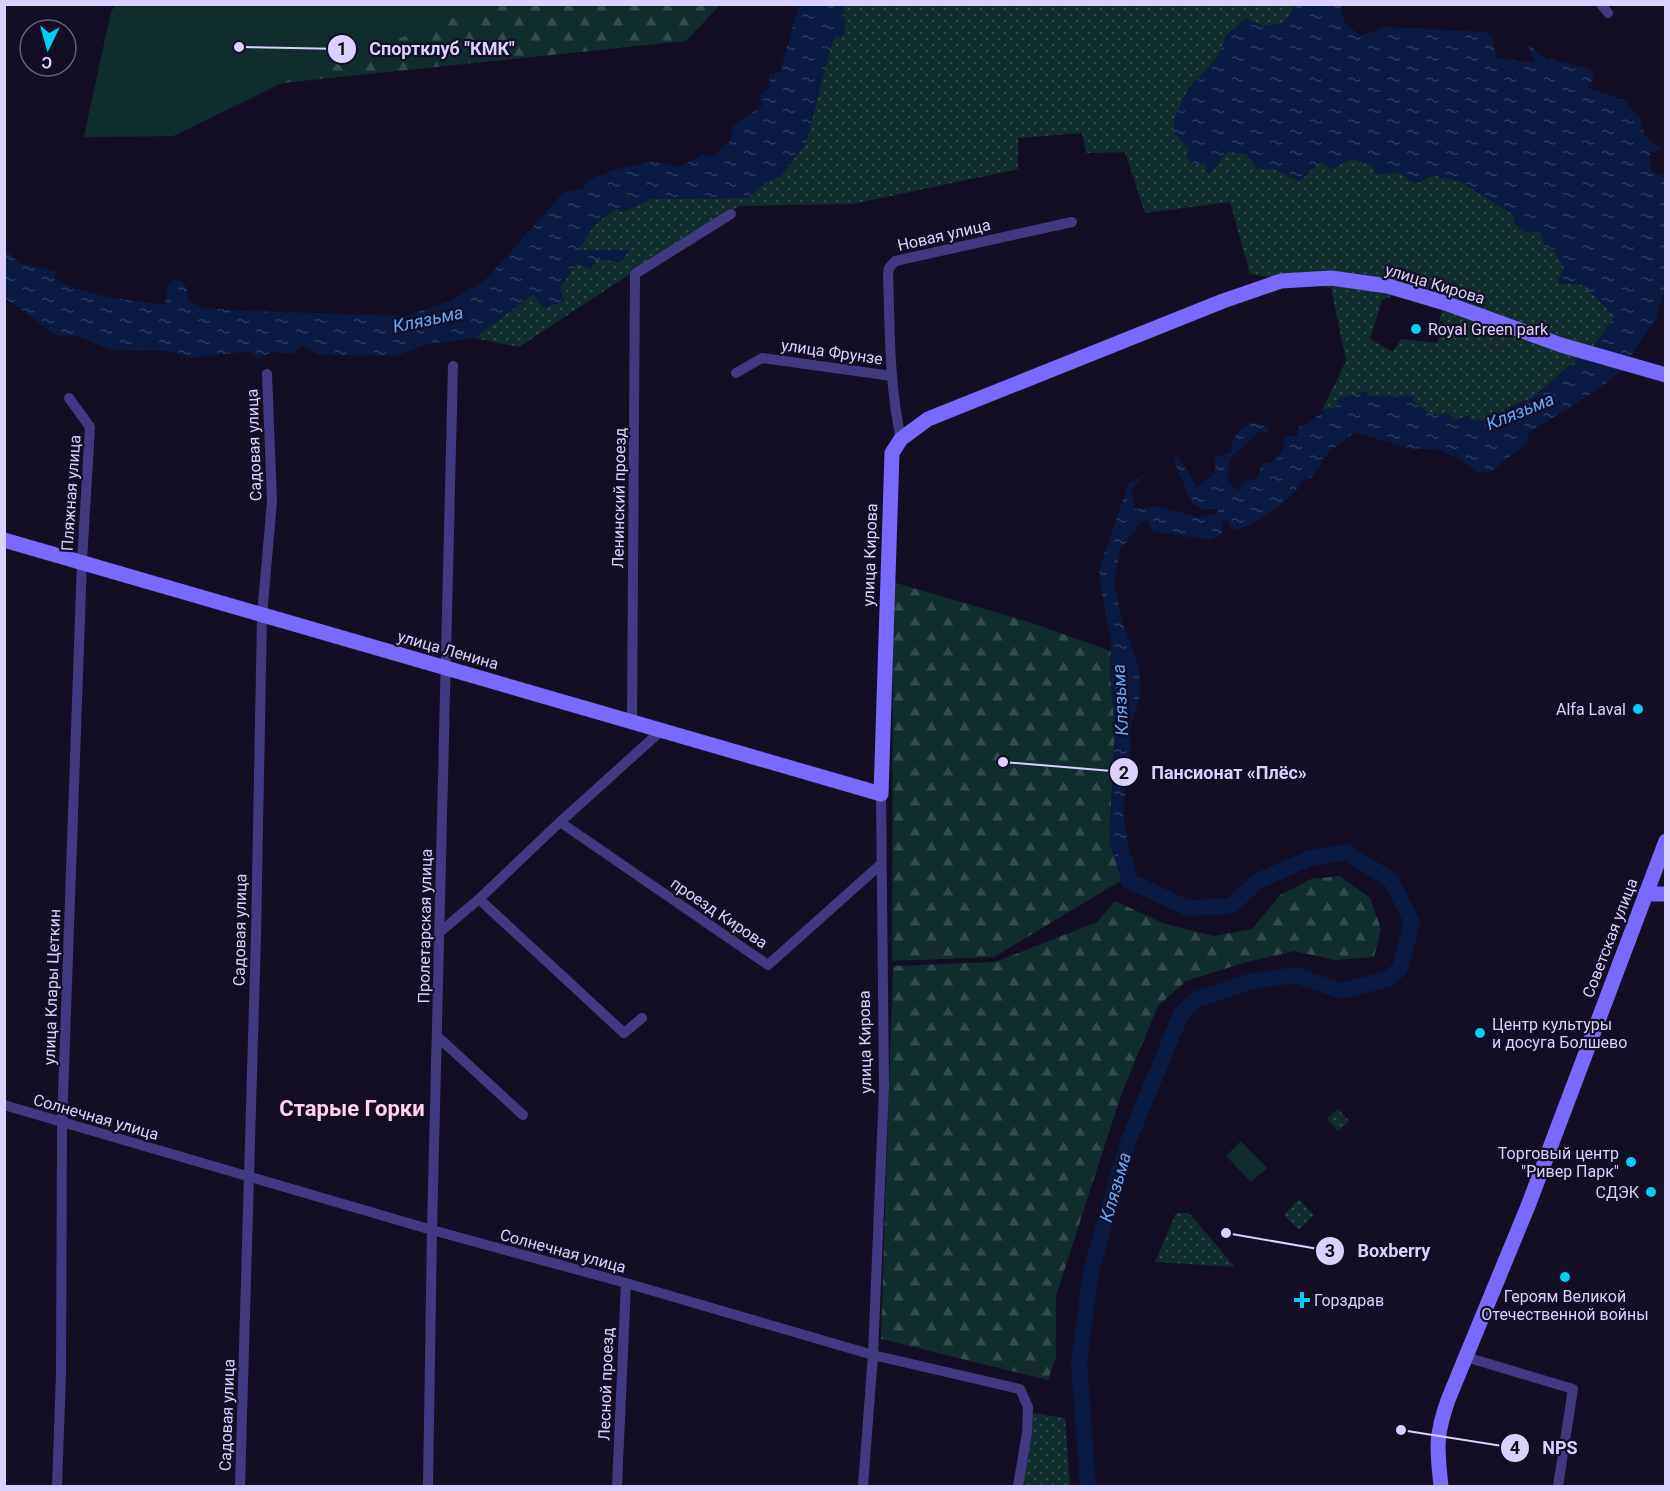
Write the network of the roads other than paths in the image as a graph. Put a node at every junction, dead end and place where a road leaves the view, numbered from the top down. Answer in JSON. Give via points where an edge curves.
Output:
{"nodes":[{"id":1,"x":731,"y":214,"type":"dead end"},
{"id":2,"x":1072,"y":222,"type":"dead end"},
{"id":3,"x":453,"y":366,"type":"dead end"},
{"id":4,"x":736,"y":373,"type":"dead end"},
{"id":5,"x":267,"y":374,"type":"dead end"},
{"id":6,"x":1665,"y":375,"type":"edge"},
{"id":7,"x":892,"y":376,"type":"junction"},
{"id":8,"x":69,"y":398,"type":"dead end"},
{"id":9,"x":900,"y":439,"type":"junction"},
{"id":10,"x":4,"y":540,"type":"edge"},
{"id":11,"x":82,"y":561,"type":"junction"},
{"id":12,"x":262,"y":615,"type":"junction"},
{"id":13,"x":447,"y":668,"type":"junction"},
{"id":14,"x":632,"y":722,"type":"junction"},
{"id":15,"x":662,"y":730,"type":"junction"},
{"id":16,"x":881,"y":794,"type":"junction"},
{"id":17,"x":560,"y":822,"type":"junction"},
{"id":18,"x":1665,"y":841,"type":"edge"},
{"id":19,"x":880,"y":865,"type":"junction"},
{"id":20,"x":1659,"y":878,"type":"edge"},
{"id":21,"x":1645,"y":894,"type":"junction"},
{"id":22,"x":1665,"y":894,"type":"edge"},
{"id":23,"x":479,"y":899,"type":"junction"},
{"id":24,"x":440,"y":932,"type":"junction"},
{"id":25,"x":642,"y":1018,"type":"dead end"},
{"id":26,"x":438,"y":1037,"type":"junction"},
{"id":27,"x":4,"y":1105,"type":"edge"},
{"id":28,"x":523,"y":1115,"type":"dead end"},
{"id":29,"x":62,"y":1124,"type":"junction"},
{"id":30,"x":249,"y":1177,"type":"junction"},
{"id":31,"x":432,"y":1230,"type":"junction"},
{"id":32,"x":626,"y":1284,"type":"junction"},
{"id":33,"x":873,"y":1355,"type":"junction"},
{"id":34,"x":1466,"y":1357,"type":"junction"},
{"id":35,"x":57,"y":1486,"type":"edge"},
{"id":36,"x":240,"y":1486,"type":"edge"},
{"id":37,"x":428,"y":1486,"type":"edge"},
{"id":38,"x":617,"y":1486,"type":"edge"},
{"id":39,"x":863,"y":1486,"type":"edge"},
{"id":40,"x":1018,"y":1486,"type":"edge"},
{"id":41,"x":1441,"y":1486,"type":"edge"},
{"id":42,"x":1558,"y":1486,"type":"edge"}],
"edges":[{"from":1,"to":14,"type":"street","name":"Ленинский проезд","via":[[636,274]]},
{"from":2,"to":7,"type":"street","name":"Новая улица","via":[[891,264],[888,275]]},
{"from":3,"to":13,"type":"street","name":"Пролетарская улица"},
{"from":4,"to":7,"type":"street","name":"улица Фрунзе","via":[[762,358]]},
{"from":5,"to":12,"type":"street","name":"Садовая улица","via":[[272,501]]},
{"from":6,"to":9,"type":"street","name":"улица Кирова","via":[[1561,345],[1388,286],[1331,278],[1281,281],[928,419]]},
{"from":7,"to":9,"type":"street","name":"Новая улица"},
{"from":8,"to":11,"type":"street","name":"Пляжная улица","via":[[90,427]]},
{"from":9,"to":16,"type":"street","name":"улица Кирова","via":[[892,453],[891,470]]},
{"from":10,"to":11,"type":"street","name":"улица Ленина"},
{"from":11,"to":12,"type":"street","name":"улица Ленина"},
{"from":11,"to":29,"type":"street","name":"улица Клары Цеткин"},
{"from":12,"to":13,"type":"street","name":"улица Ленина"},
{"from":12,"to":30,"type":"street","name":"Садовая улица"},
{"from":13,"to":14,"type":"street","name":"улица Ленина"},
{"from":13,"to":24,"type":"street","name":"Пролетарская улица"},
{"from":14,"to":15,"type":"street","name":"улица Ленина"},
{"from":15,"to":16,"type":"street","name":"улица Ленина"},
{"from":15,"to":17,"type":"street"},
{"from":16,"to":19,"type":"street","name":"улица Кирова"},
{"from":17,"to":19,"type":"street","name":"проезд Кирова","via":[[768,965]]},
{"from":17,"to":23,"type":"street"},
{"from":18,"to":20,"type":"street","name":"Советская улица"},
{"from":19,"to":33,"type":"street","name":"улица Кирова","via":[[884,1088]]},
{"from":20,"to":21,"type":"street","name":"Советская улица"},
{"from":21,"to":22,"type":"street"},
{"from":21,"to":34,"type":"street","name":"Советская улица","via":[[1536,1185]]},
{"from":23,"to":24,"type":"street"},
{"from":23,"to":25,"type":"street","via":[[624,1033]]},
{"from":24,"to":26,"type":"street","name":"Пролетарская улица"},
{"from":26,"to":28,"type":"street"},
{"from":26,"to":31,"type":"street","name":"Пролетарская улица"},
{"from":27,"to":29,"type":"street","name":"Солнечная улица"},
{"from":29,"to":30,"type":"street","name":"Солнечная улица"},
{"from":29,"to":35,"type":"street","name":"улица Клары Цеткин"},
{"from":30,"to":31,"type":"street","name":"Солнечная улица"},
{"from":30,"to":36,"type":"street","name":"Садовая улица"},
{"from":31,"to":32,"type":"street","name":"Солнечная улица"},
{"from":31,"to":37,"type":"street","name":"Пролетарская улица"},
{"from":32,"to":33,"type":"street","name":"Солнечная улица"},
{"from":32,"to":38,"type":"street","name":"Лесной проезд"},
{"from":33,"to":39,"type":"street","name":"улица Кирова"},
{"from":33,"to":40,"type":"street","name":"Солнечная улица","via":[[1020,1389],[1028,1407]]},
{"from":34,"to":41,"type":"street","name":"Советская улица","via":[[1439,1426]]},
{"from":34,"to":42,"type":"street","via":[[1573,1389]]}]}
